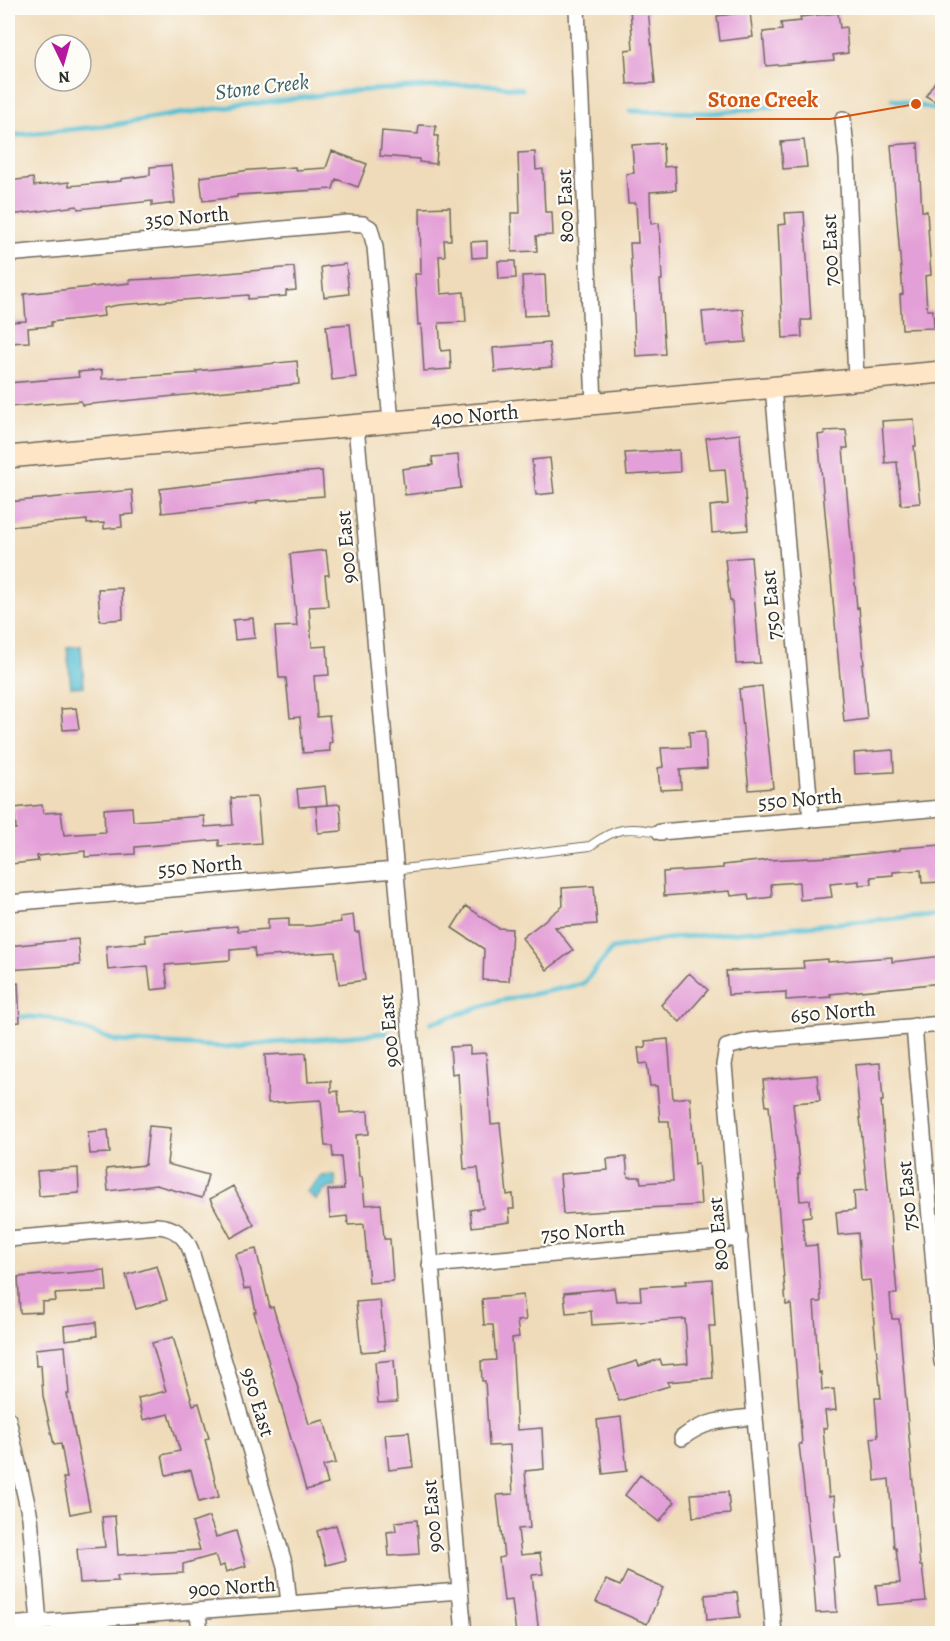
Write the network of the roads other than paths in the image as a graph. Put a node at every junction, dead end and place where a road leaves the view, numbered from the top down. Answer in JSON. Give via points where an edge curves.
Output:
{"nodes":[{"id":1,"x":577,"y":8,"type":"edge"},
{"id":2,"x":843,"y":119,"type":"dead end"},
{"id":3,"x":8,"y":254,"type":"edge"},
{"id":4,"x":942,"y":372,"type":"edge"},
{"id":5,"x":856,"y":380,"type":"junction"},
{"id":6,"x":773,"y":387,"type":"junction"},
{"id":7,"x":594,"y":404,"type":"junction"},
{"id":8,"x":391,"y":422,"type":"junction"},
{"id":9,"x":356,"y":426,"type":"junction"},
{"id":10,"x":8,"y":457,"type":"edge"},
{"id":11,"x":942,"y":808,"type":"edge"},
{"id":12,"x":811,"y":819,"type":"junction"},
{"id":13,"x":660,"y":832,"type":"joint"},
{"id":14,"x":395,"y":870,"type":"junction"},
{"id":15,"x":8,"y":903,"type":"edge"},
{"id":16,"x":942,"y":1024,"type":"edge"},
{"id":17,"x":914,"y":1026,"type":"junction"},
{"id":18,"x":727,"y":1047,"type":"joint"},
{"id":19,"x":740,"y":1238,"type":"junction"},
{"id":20,"x":8,"y":1239,"type":"edge"},
{"id":21,"x":430,"y":1265,"type":"junction"},
{"id":22,"x":942,"y":1362,"type":"edge"},
{"id":23,"x":755,"y":1417,"type":"junction"},
{"id":24,"x":8,"y":1419,"type":"edge"},
{"id":25,"x":682,"y":1438,"type":"dead end"},
{"id":26,"x":460,"y":1591,"type":"junction"},
{"id":27,"x":289,"y":1604,"type":"junction"},
{"id":28,"x":198,"y":1611,"type":"junction"},
{"id":29,"x":39,"y":1623,"type":"junction"},
{"id":30,"x":8,"y":1625,"type":"edge"},
{"id":31,"x":200,"y":1634,"type":"edge"},
{"id":32,"x":464,"y":1634,"type":"edge"},
{"id":33,"x":774,"y":1634,"type":"edge"}],
"edges":[{"from":1,"to":7,"type":"street","name":"800 East"},
{"from":2,"to":5,"type":"street","name":"700 East"},
{"from":3,"to":8,"type":"street","name":"350 North","via":[[363,224],[370,228],[375,247]]},
{"from":4,"to":5,"type":"main road","name":"400 North"},
{"from":5,"to":6,"type":"main road","name":"400 North"},
{"from":6,"to":7,"type":"main road","name":"400 North"},
{"from":6,"to":12,"type":"street","name":"750 East"},
{"from":7,"to":8,"type":"main road","name":"400 North"},
{"from":8,"to":9,"type":"main road","name":"400 North"},
{"from":9,"to":10,"type":"main road","name":"400 North"},
{"from":9,"to":14,"type":"street","name":"900 East"},
{"from":11,"to":12,"type":"street","name":"550 North"},
{"from":12,"to":13,"type":"street","name":"550 North"},
{"from":13,"to":14,"type":"lane","via":[[626,828],[606,834],[590,846]]},
{"from":14,"to":15,"type":"street","name":"550 North"},
{"from":14,"to":21,"type":"street","name":"900 East"},
{"from":16,"to":17,"type":"street","name":"650 North"},
{"from":17,"to":18,"type":"street","name":"650 North","via":[[750,1041]]},
{"from":17,"to":22,"type":"street","name":"750 East"},
{"from":18,"to":19,"type":"street","name":"800 East","via":[[724,1065]]},
{"from":19,"to":21,"type":"street","name":"750 North"},
{"from":19,"to":23,"type":"street","name":"800 East"},
{"from":20,"to":27,"type":"street","name":"950 East","via":[[164,1227],[181,1235],[191,1251],[285,1566]]},
{"from":21,"to":26,"type":"street","name":"900 East"},
{"from":23,"to":25,"type":"street","via":[[718,1420]]},
{"from":23,"to":33,"type":"street","name":"800 East"},
{"from":24,"to":29,"type":"street","via":[[30,1517]]},
{"from":26,"to":27,"type":"street","name":"900 North"},
{"from":26,"to":32,"type":"street","name":"900 East"},
{"from":27,"to":28,"type":"street","name":"900 North"},
{"from":28,"to":29,"type":"street","name":"900 North"},
{"from":28,"to":31,"type":"street"},
{"from":29,"to":30,"type":"street","name":"900 North"}]}
